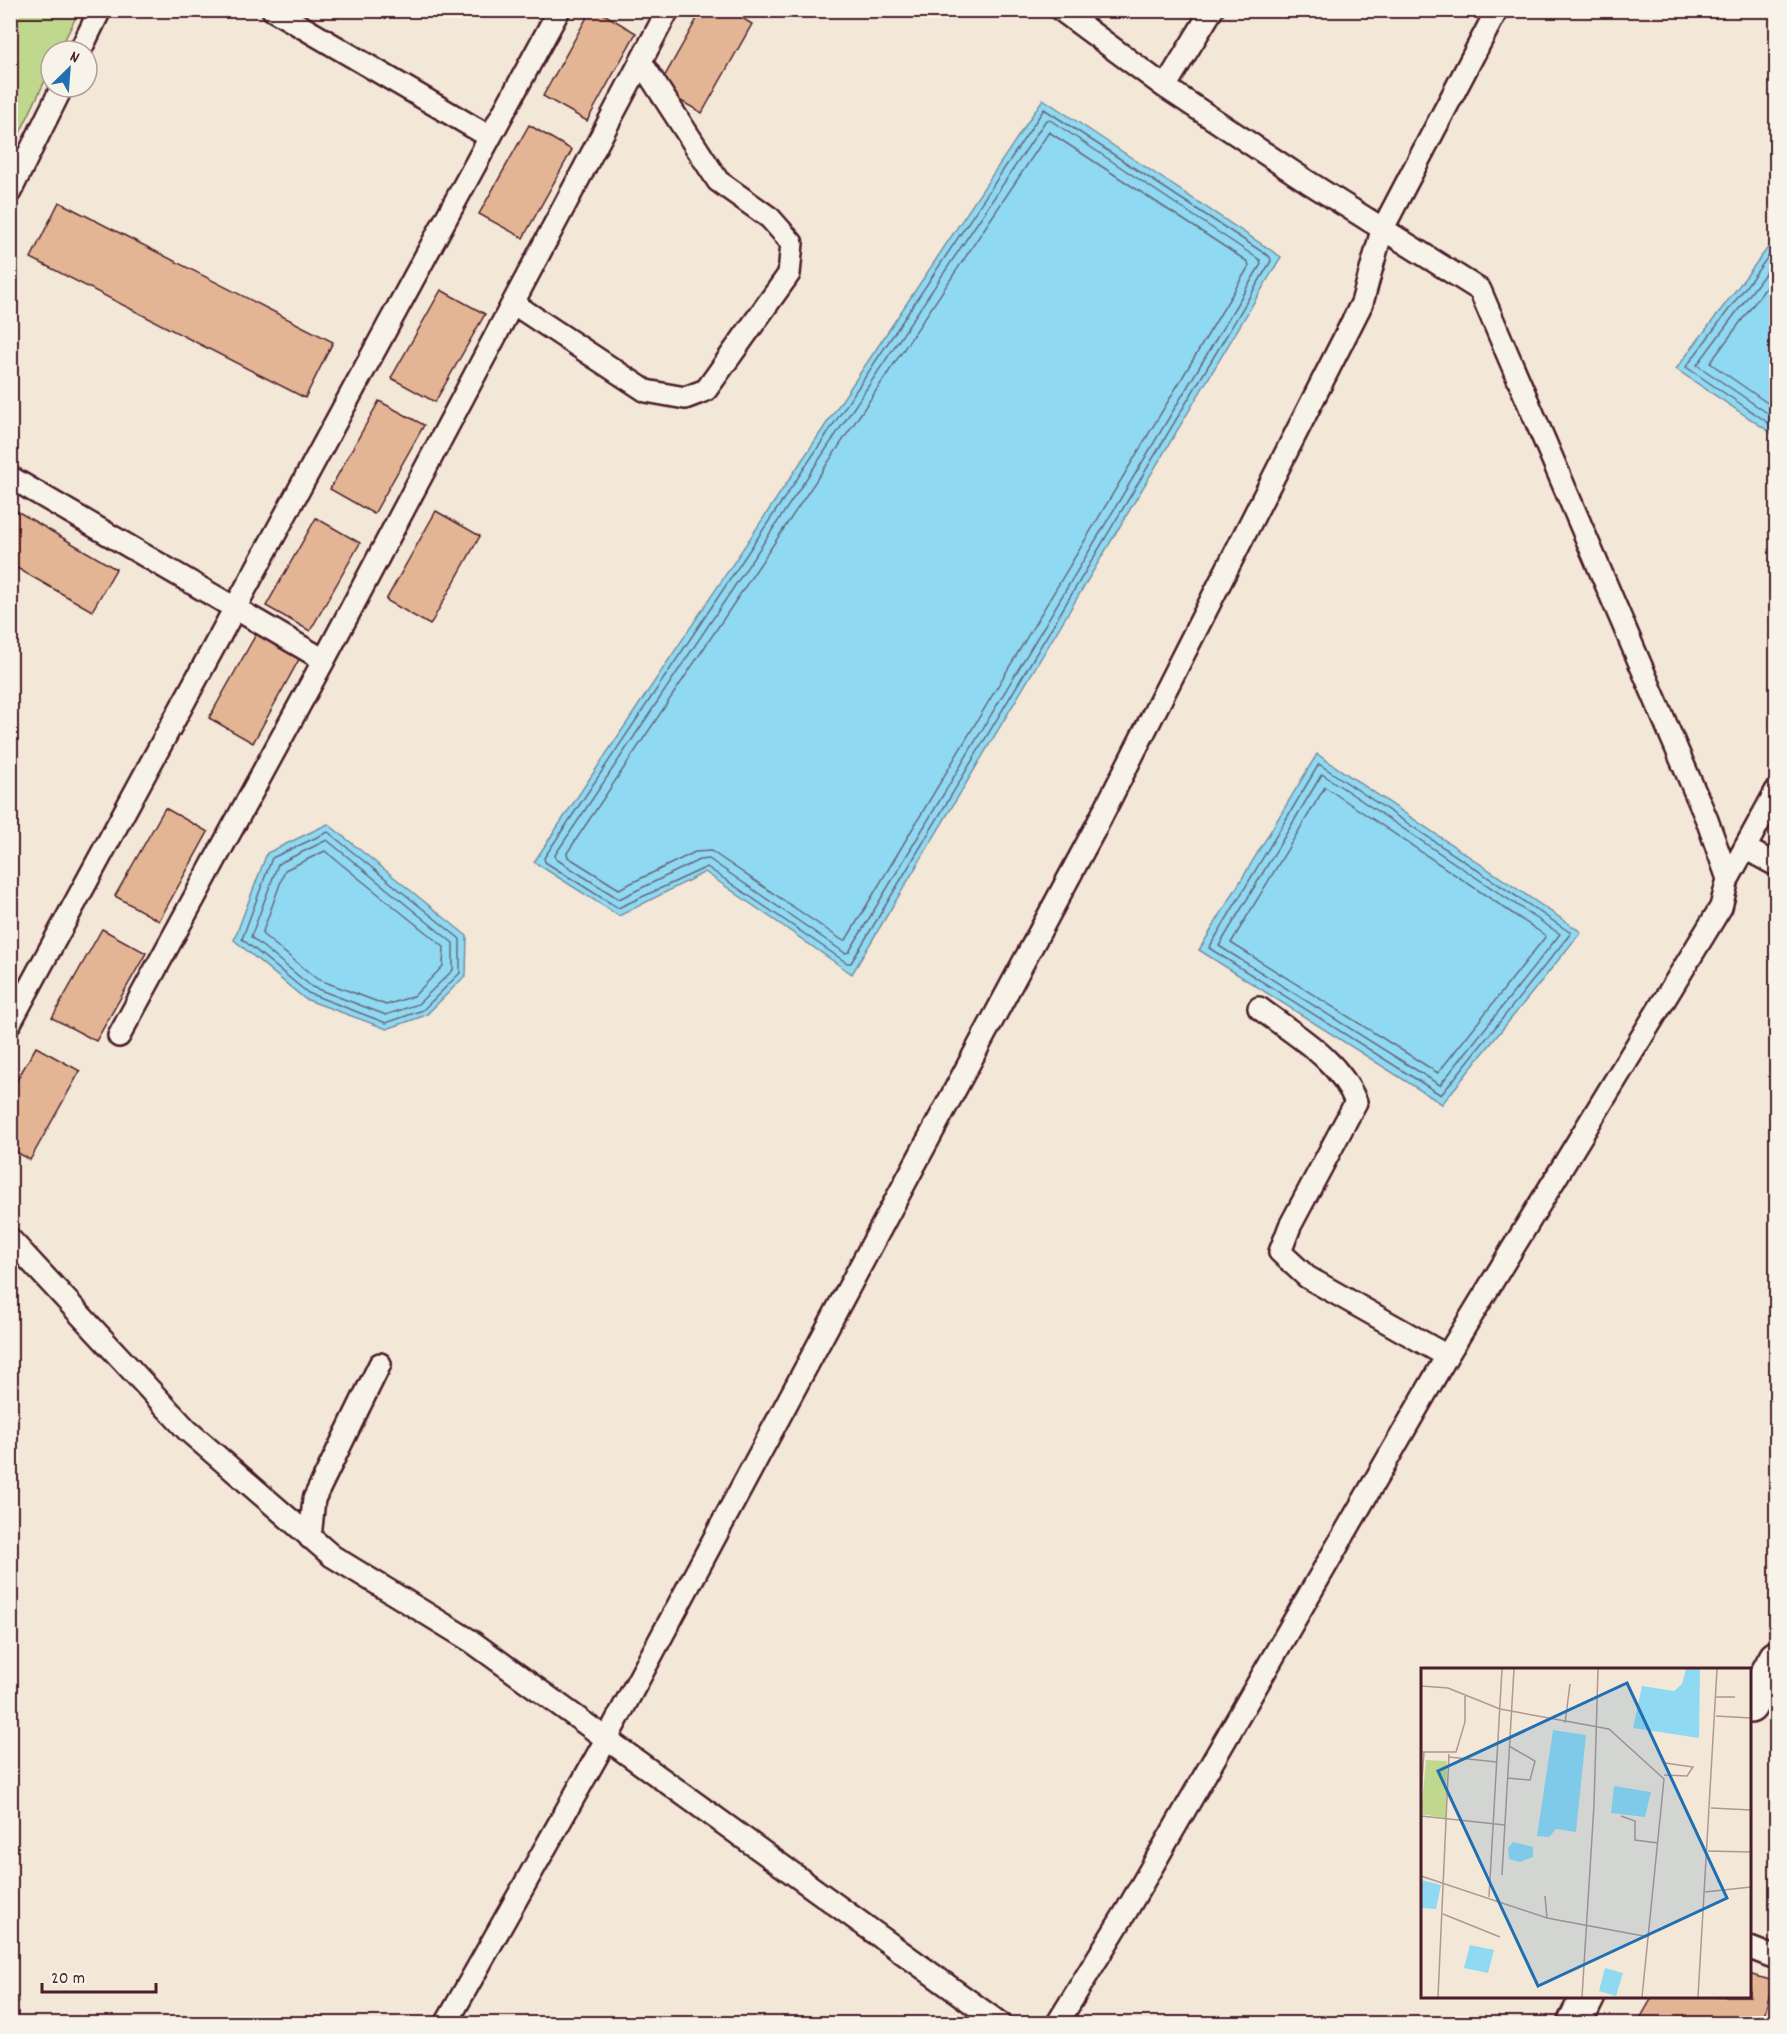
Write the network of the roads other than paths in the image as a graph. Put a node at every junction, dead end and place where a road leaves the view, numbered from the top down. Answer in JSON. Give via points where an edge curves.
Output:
{"nodes":[{"id":1,"x":100,"y":10,"type":"edge"},
{"id":2,"x":273,"y":10,"type":"edge"},
{"id":3,"x":559,"y":10,"type":"edge"},
{"id":4,"x":668,"y":10,"type":"edge"},
{"id":5,"x":1061,"y":10,"type":"edge"},
{"id":6,"x":1212,"y":10,"type":"edge"},
{"id":7,"x":1497,"y":10,"type":"edge"},
{"id":8,"x":86,"y":39,"type":"edge"},
{"id":9,"x":641,"y":62,"type":"junction"},
{"id":10,"x":1165,"y":87,"type":"junction"},
{"id":11,"x":56,"y":99,"type":"edge"},
{"id":12,"x":490,"y":137,"type":"junction"},
{"id":13,"x":10,"y":192,"type":"edge"},
{"id":14,"x":1382,"y":230,"type":"junction"},
{"id":15,"x":514,"y":304,"type":"junction"},
{"id":16,"x":10,"y":477,"type":"edge"},
{"id":17,"x":236,"y":609,"type":"junction"},
{"id":18,"x":324,"y":660,"type":"junction"},
{"id":19,"x":1776,"y":791,"type":"edge"},
{"id":20,"x":1745,"y":848,"type":"junction"},
{"id":21,"x":1776,"y":865,"type":"edge"},
{"id":22,"x":1728,"y":879,"type":"junction"},
{"id":23,"x":1259,"y":1008,"type":"dead end"},
{"id":24,"x":10,"y":1023,"type":"edge"},
{"id":25,"x":119,"y":1036,"type":"dead end"},
{"id":26,"x":10,"y":1239,"type":"edge"},
{"id":27,"x":1447,"y":1356,"type":"junction"},
{"id":28,"x":381,"y":1364,"type":"dead end"},
{"id":29,"x":310,"y":1538,"type":"junction"},
{"id":30,"x":1776,"y":1658,"type":"edge"},
{"id":31,"x":1751,"y":1702,"type":"edge"},
{"id":32,"x":606,"y":1740,"type":"junction"},
{"id":33,"x":1751,"y":1949,"type":"edge"},
{"id":34,"x":1776,"y":1958,"type":"edge"},
{"id":35,"x":1587,"y":1998,"type":"edge"},
{"id":36,"x":446,"y":2024,"type":"edge"},
{"id":37,"x":1000,"y":2024,"type":"edge"},
{"id":38,"x":1057,"y":2024,"type":"edge"},
{"id":39,"x":1574,"y":2024,"type":"edge"}],
"edges":[{"from":1,"to":8,"type":"lane"},
{"from":2,"to":12,"type":"lane"},
{"from":3,"to":12,"type":"lane"},
{"from":4,"to":9,"type":"lane"},
{"from":5,"to":10,"type":"lane"},
{"from":6,"to":10,"type":"lane"},
{"from":7,"to":14,"type":"lane"},
{"from":9,"to":15,"type":"lane"},
{"from":9,"to":15,"type":"lane","via":[[718,181],[770,218],[792,243],[789,274],[706,390],[685,398],[646,391]]},
{"from":10,"to":14,"type":"lane"},
{"from":11,"to":13,"type":"lane"},
{"from":12,"to":17,"type":"lane"},
{"from":14,"to":22,"type":"lane","via":[[1480,290],[1707,820]]},
{"from":14,"to":32,"type":"lane","via":[[1362,303],[1101,816]]},
{"from":15,"to":18,"type":"lane"},
{"from":16,"to":17,"type":"lane"},
{"from":17,"to":18,"type":"lane"},
{"from":17,"to":24,"type":"lane"},
{"from":18,"to":25,"type":"lane"},
{"from":19,"to":20,"type":"lane"},
{"from":20,"to":21,"type":"lane"},
{"from":20,"to":22,"type":"lane"},
{"from":22,"to":27,"type":"lane","via":[[1721,908]]},
{"from":23,"to":27,"type":"lane","via":[[1324,1055],[1349,1084],[1356,1102],[1280,1252],[1307,1277]]},
{"from":26,"to":29,"type":"lane","via":[[187,1430]]},
{"from":27,"to":38,"type":"lane"},
{"from":28,"to":29,"type":"lane","via":[[314,1499]]},
{"from":29,"to":32,"type":"lane","via":[[332,1556],[471,1641]]},
{"from":30,"to":31,"type":"street"},
{"from":32,"to":36,"type":"lane"},
{"from":32,"to":37,"type":"lane"},
{"from":33,"to":34,"type":"lane"},
{"from":35,"to":39,"type":"street"}]}
